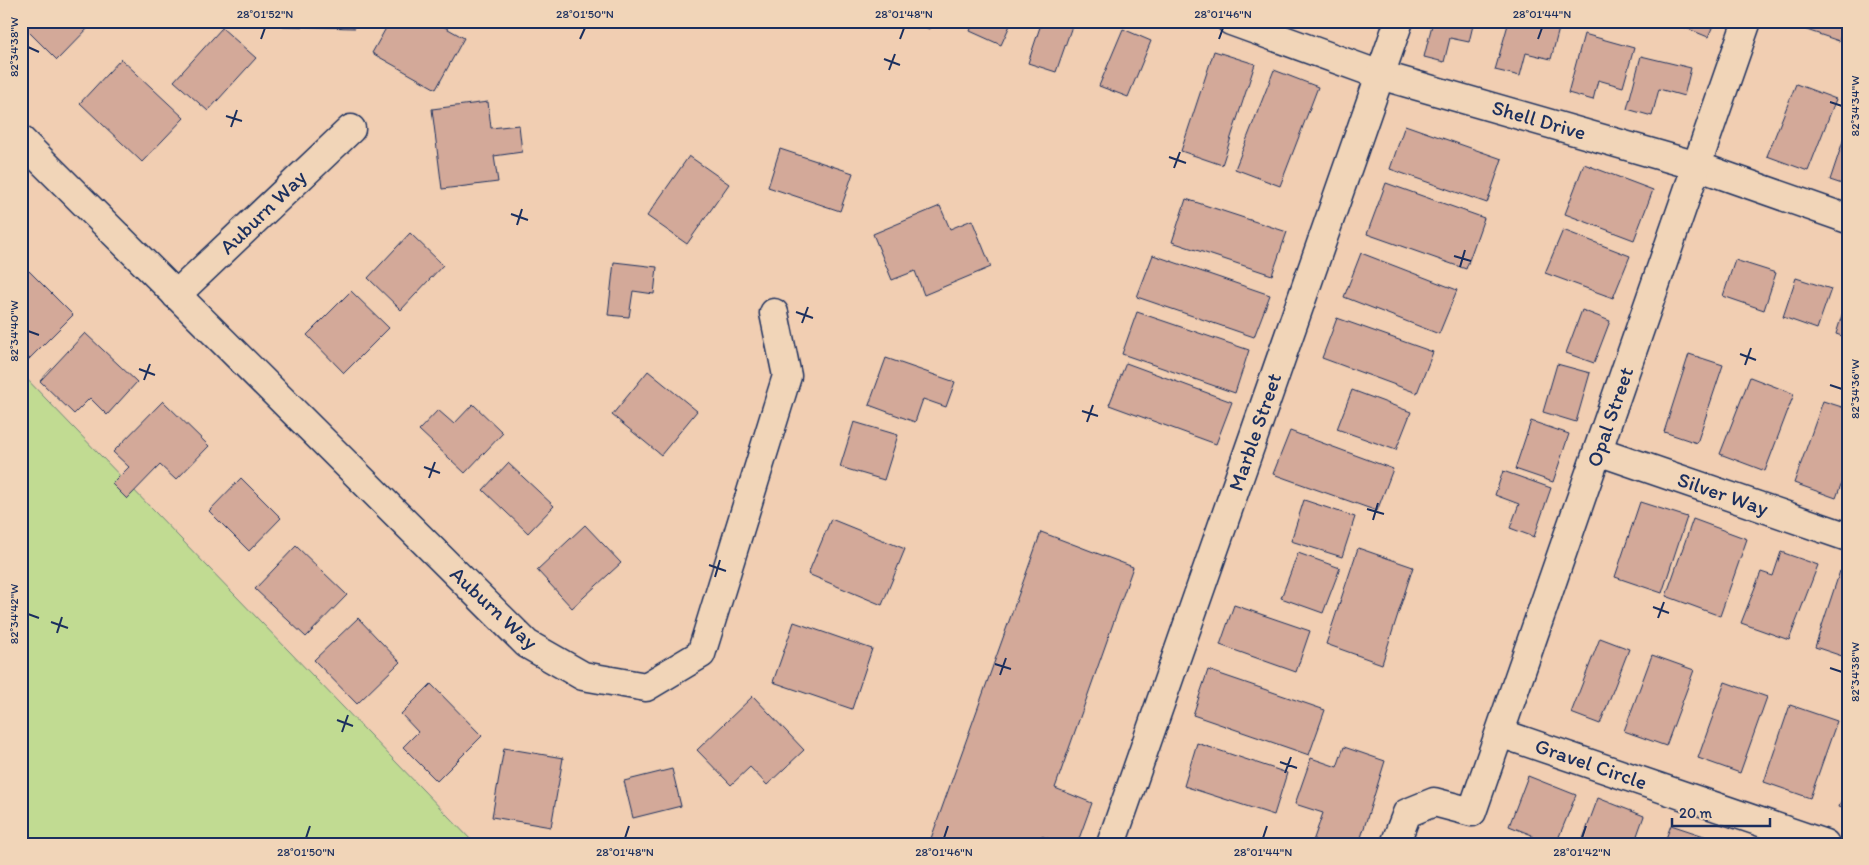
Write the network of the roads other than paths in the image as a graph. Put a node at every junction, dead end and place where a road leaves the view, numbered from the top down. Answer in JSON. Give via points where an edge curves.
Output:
{"nodes":[{"id":1,"x":1231,"y":21,"type":"edge"},
{"id":2,"x":1399,"y":21,"type":"edge"},
{"id":3,"x":1747,"y":21,"type":"edge"},
{"id":4,"x":1380,"y":75,"type":"junction"},
{"id":5,"x":350,"y":129,"type":"dead end"},
{"id":6,"x":21,"y":140,"type":"edge"},
{"id":7,"x":1697,"y":166,"type":"junction"},
{"id":8,"x":1848,"y":219,"type":"edge"},
{"id":9,"x":176,"y":295,"type":"junction"},
{"id":10,"x":774,"y":314,"type":"dead end"},
{"id":11,"x":1598,"y":451,"type":"junction"},
{"id":12,"x":1848,"y":537,"type":"edge"},
{"id":13,"x":1500,"y":733,"type":"junction"},
{"id":14,"x":1111,"y":844,"type":"edge"},
{"id":15,"x":1395,"y":844,"type":"edge"},
{"id":16,"x":1825,"y":844,"type":"edge"}],
"edges":[{"from":1,"to":4,"type":"street","name":"Shell Drive"},
{"from":2,"to":4,"type":"street","name":"Marble Street"},
{"from":3,"to":7,"type":"street","name":"Opal Street"},
{"from":4,"to":7,"type":"street","name":"Shell Drive"},
{"from":4,"to":14,"type":"street","name":"Marble Street"},
{"from":5,"to":9,"type":"street","name":"Auburn Way"},
{"from":6,"to":9,"type":"street","name":"Auburn Way"},
{"from":7,"to":8,"type":"street","name":"Shell Drive"},
{"from":7,"to":11,"type":"street","name":"Opal Street"},
{"from":9,"to":10,"type":"street","name":"Auburn Way","via":[[527,644],[583,676],[646,687],[701,654],[787,376]]},
{"from":11,"to":12,"type":"street","name":"Silver Way"},
{"from":11,"to":13,"type":"street","name":"Opal Street"},
{"from":13,"to":15,"type":"street","name":"Opal Street","via":[[1472,812],[1434,802],[1407,813]]},
{"from":13,"to":16,"type":"street","name":"Gravel Circle"}]}
